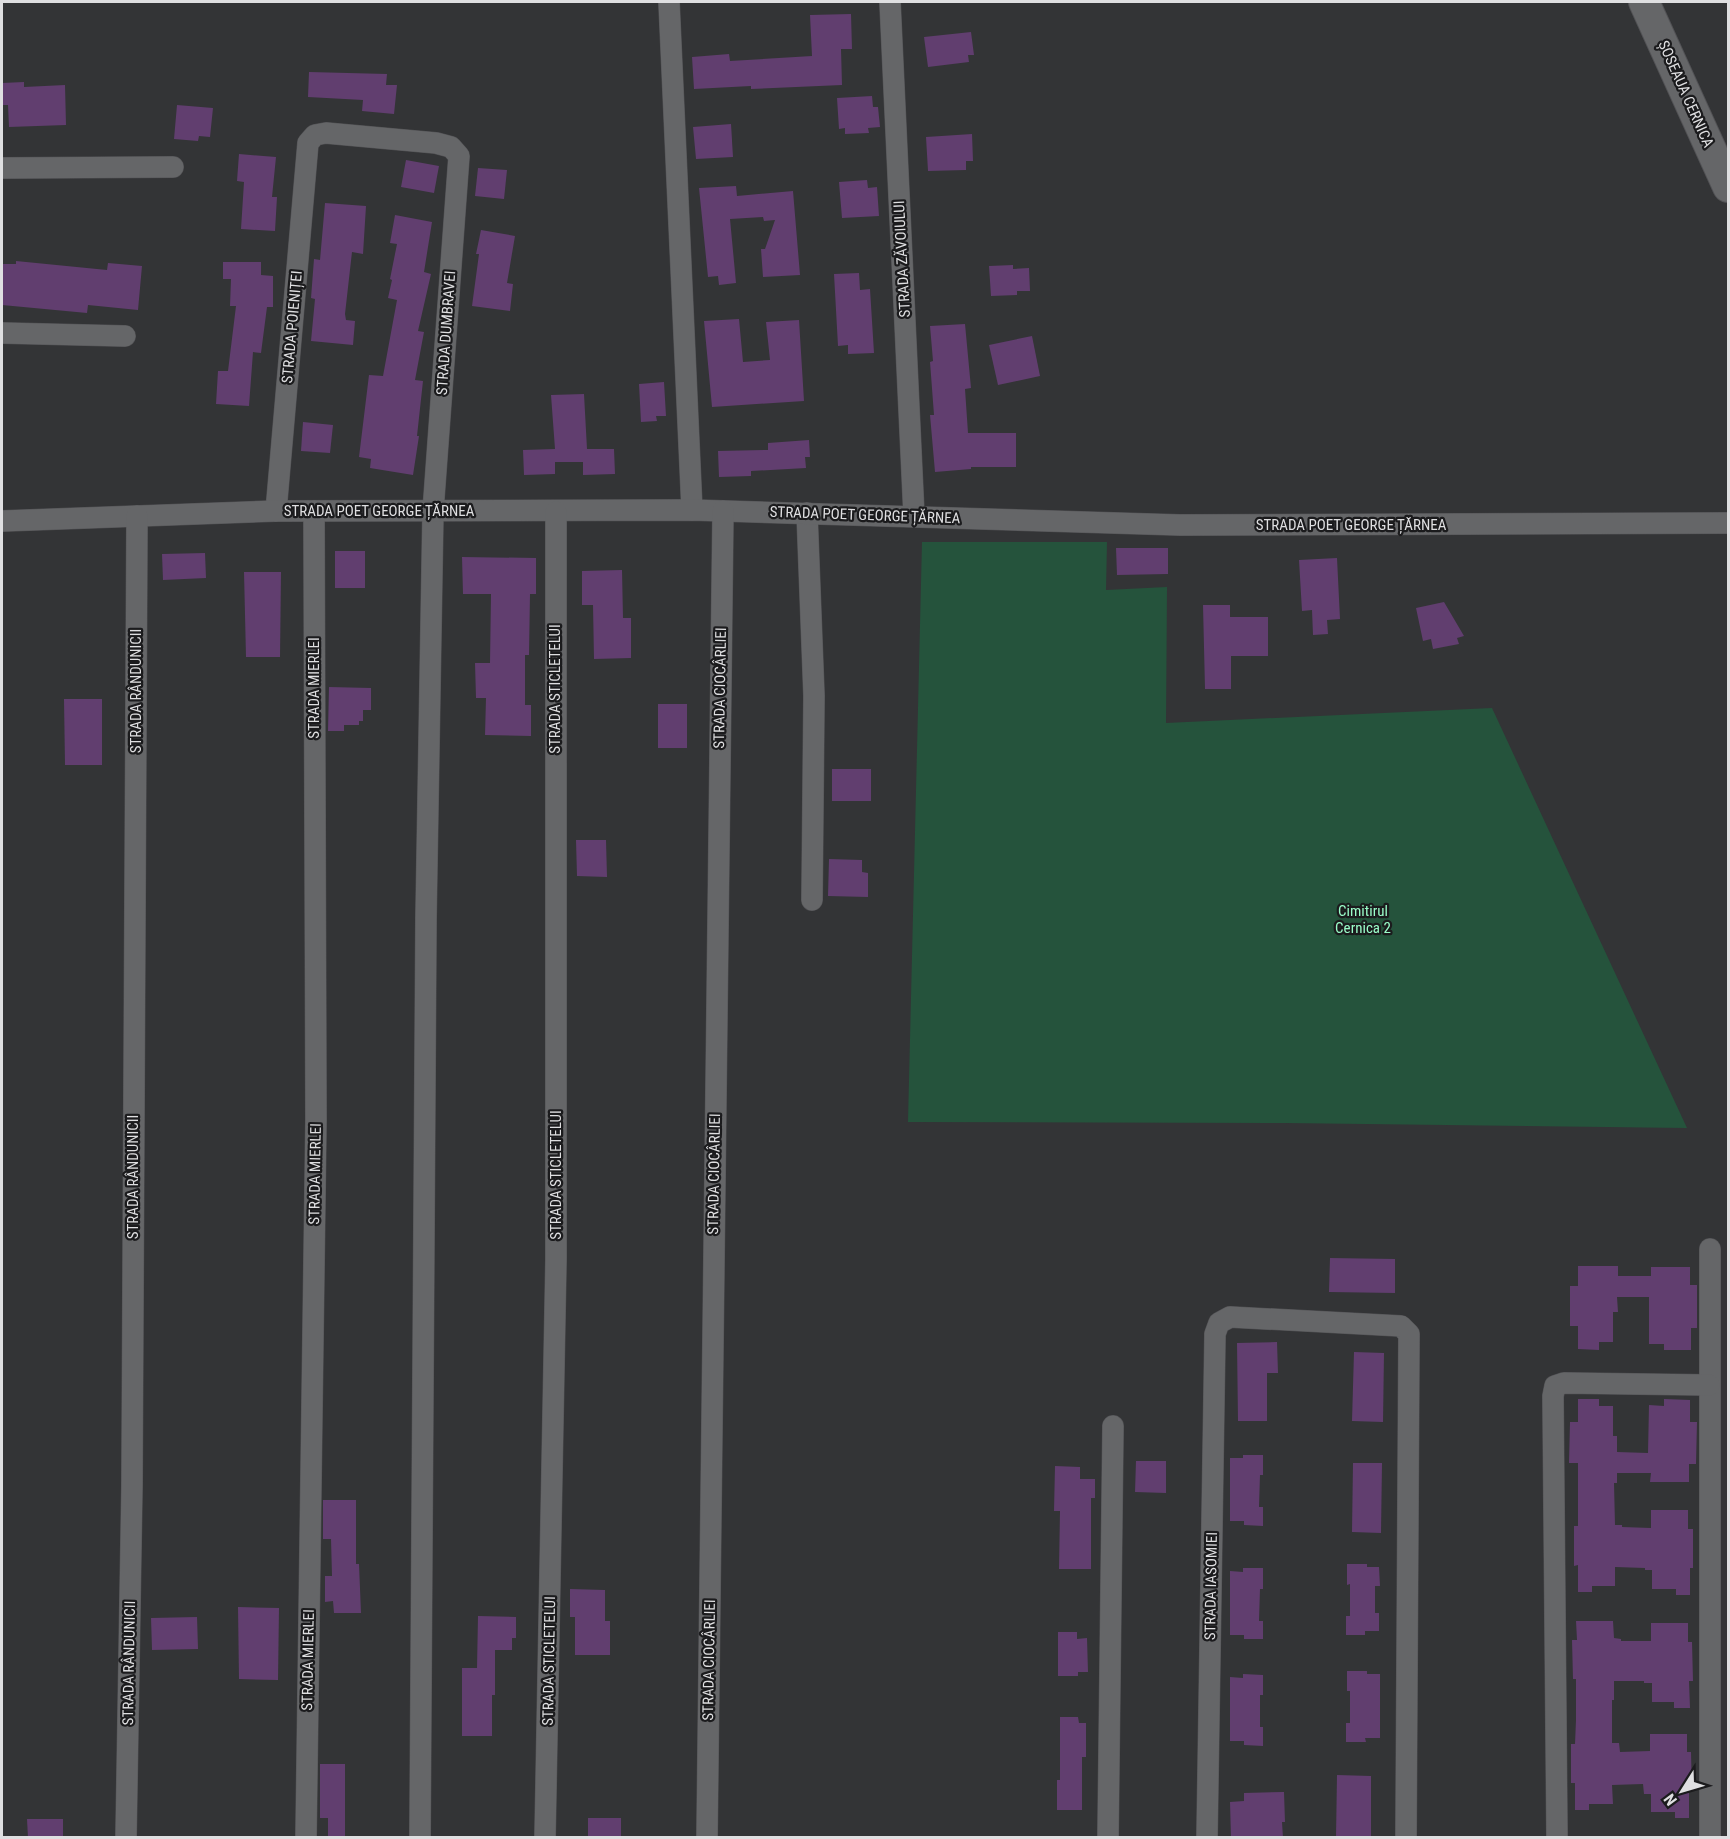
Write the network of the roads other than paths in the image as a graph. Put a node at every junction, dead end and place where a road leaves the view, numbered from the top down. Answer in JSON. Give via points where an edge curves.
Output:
{"nodes":[{"id":1,"x":669,"y":2,"type":"edge"},
{"id":2,"x":890,"y":2,"type":"edge"},
{"id":3,"x":1644,"y":2,"type":"edge"},
{"id":4,"x":459,"y":156,"type":"joint"},
{"id":5,"x":173,"y":167,"type":"dead end"},
{"id":6,"x":2,"y":168,"type":"edge"},
{"id":7,"x":1728,"y":187,"type":"edge"},
{"id":8,"x":2,"y":333,"type":"edge"},
{"id":9,"x":125,"y":336,"type":"dead end"},
{"id":10,"x":692,"y":510,"type":"junction"},
{"id":11,"x":314,"y":511,"type":"junction"},
{"id":12,"x":433,"y":511,"type":"junction"},
{"id":13,"x":723,"y":511,"type":"junction"},
{"id":14,"x":276,"y":512,"type":"junction"},
{"id":15,"x":556,"y":512,"type":"junction"},
{"id":16,"x":807,"y":513,"type":"junction"},
{"id":17,"x":137,"y":516,"type":"junction"},
{"id":18,"x":914,"y":516,"type":"junction"},
{"id":19,"x":2,"y":521,"type":"edge"},
{"id":20,"x":1728,"y":523,"type":"edge"},
{"id":21,"x":812,"y":900,"type":"dead end"},
{"id":22,"x":1710,"y":1249,"type":"dead end"},
{"id":23,"x":1709,"y":1385,"type":"junction"},
{"id":24,"x":1113,"y":1426,"type":"dead end"},
{"id":25,"x":126,"y":1838,"type":"edge"},
{"id":26,"x":306,"y":1838,"type":"edge"},
{"id":27,"x":420,"y":1838,"type":"edge"},
{"id":28,"x":545,"y":1838,"type":"edge"},
{"id":29,"x":707,"y":1838,"type":"edge"},
{"id":30,"x":1108,"y":1838,"type":"edge"},
{"id":31,"x":1207,"y":1838,"type":"edge"},
{"id":32,"x":1406,"y":1838,"type":"edge"},
{"id":33,"x":1557,"y":1838,"type":"edge"},
{"id":34,"x":1710,"y":1838,"type":"edge"}],
"edges":[{"from":1,"to":10,"type":"street"},
{"from":2,"to":18,"type":"street","name":"STRADA ZĂVOIULUI"},
{"from":3,"to":7,"type":"main road","name":"ȘOSEAUA CERNICA"},
{"from":4,"to":12,"type":"street","name":"STRADA DUMBRAVEI"},
{"from":4,"to":14,"type":"street","name":"STRADA POIENIȚEI","via":[[451,147],[436,143],[326,133],[315,135],[308,143]]},
{"from":5,"to":6,"type":"street"},
{"from":8,"to":9,"type":"street"},
{"from":10,"to":13,"type":"street","name":"STRADA POET GEORGE ȚĂRNEA"},
{"from":10,"to":15,"type":"street","name":"STRADA POET GEORGE ȚĂRNEA"},
{"from":11,"to":12,"type":"street","name":"STRADA POET GEORGE ȚĂRNEA"},
{"from":11,"to":14,"type":"street","name":"STRADA POET GEORGE ȚĂRNEA"},
{"from":11,"to":26,"type":"street","name":"STRADA MIERLEI","via":[[315,1119]]},
{"from":12,"to":15,"type":"street","name":"STRADA POET GEORGE ȚĂRNEA"},
{"from":12,"to":27,"type":"street","name":"STRADA DUMBRAVEI"},
{"from":13,"to":16,"type":"street","name":"STRADA POET GEORGE ȚĂRNEA"},
{"from":13,"to":29,"type":"street","name":"STRADA CIOCÂRLIEI"},
{"from":14,"to":17,"type":"street","name":"STRADA POET GEORGE ȚĂRNEA"},
{"from":15,"to":28,"type":"street","name":"STRADA STICLETELUI","via":[[556,1259]]},
{"from":16,"to":18,"type":"street","name":"STRADA POET GEORGE ȚĂRNEA"},
{"from":16,"to":21,"type":"street","via":[[814,696]]},
{"from":17,"to":19,"type":"street","name":"STRADA POET GEORGE ȚĂRNEA"},
{"from":17,"to":25,"type":"street","name":"STRADA RÂNDUNICII","via":[[132,1484]]},
{"from":18,"to":20,"type":"street","name":"STRADA POET GEORGE ȚĂRNEA","via":[[1180,525]]},
{"from":22,"to":23,"type":"street"},
{"from":23,"to":33,"type":"street","via":[[1555,1386]]},
{"from":23,"to":34,"type":"street"},
{"from":24,"to":30,"type":"street"},
{"from":31,"to":32,"type":"street","name":"STRADA IASOMIEI","via":[[1215,1334],[1219,1323],[1230,1317],[1401,1326],[1409,1334]]}]}
